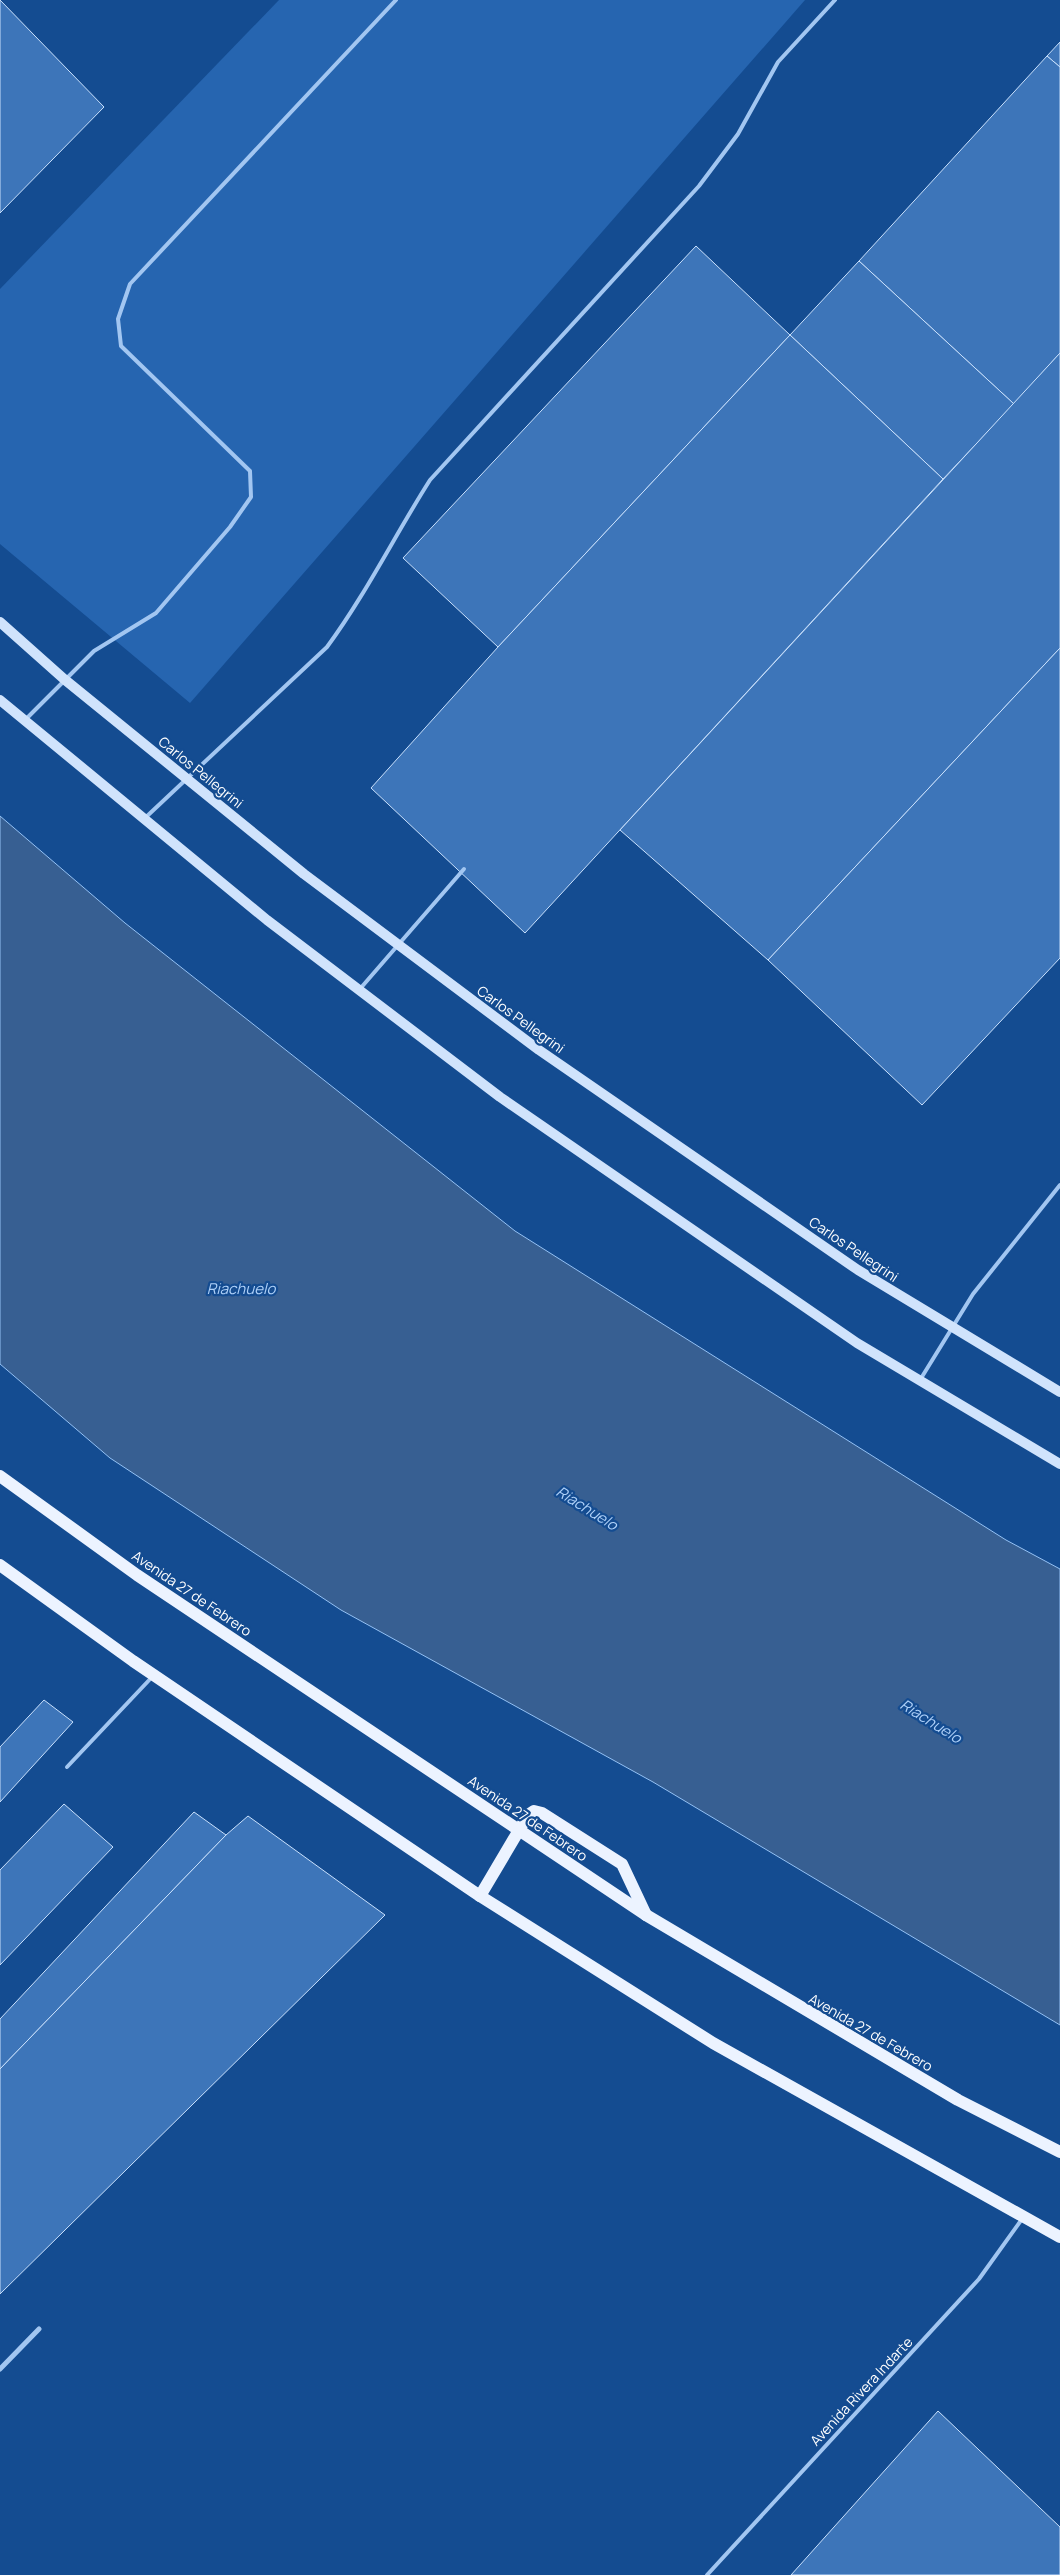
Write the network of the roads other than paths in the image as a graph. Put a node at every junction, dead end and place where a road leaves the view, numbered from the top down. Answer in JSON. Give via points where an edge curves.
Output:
{"nodes":[{"id":1,"x":396,"y":0,"type":"edge"},
{"id":2,"x":835,"y":0,"type":"edge"},
{"id":3,"x":0,"y":622,"type":"edge"},
{"id":4,"x":64,"y":679,"type":"junction"},
{"id":5,"x":0,"y":700,"type":"edge"},
{"id":6,"x":23,"y":721,"type":"junction"},
{"id":7,"x":187,"y":779,"type":"junction"},
{"id":8,"x":143,"y":819,"type":"junction"},
{"id":9,"x":464,"y":870,"type":"dead end"},
{"id":10,"x":398,"y":944,"type":"junction"},
{"id":11,"x":359,"y":990,"type":"junction"},
{"id":12,"x":1060,"y":1185,"type":"edge"},
{"id":13,"x":951,"y":1328,"type":"junction"},
{"id":14,"x":919,"y":1382,"type":"junction"},
{"id":15,"x":1060,"y":1392,"type":"edge"},
{"id":16,"x":1060,"y":1464,"type":"edge"},
{"id":17,"x":0,"y":1476,"type":"edge"},
{"id":18,"x":0,"y":1565,"type":"edge"},
{"id":19,"x":154,"y":1674,"type":"junction"},
{"id":20,"x":67,"y":1767,"type":"dead end"},
{"id":21,"x":519,"y":1830,"type":"junction"},
{"id":22,"x":480,"y":1896,"type":"junction"},
{"id":23,"x":646,"y":1915,"type":"junction"},
{"id":24,"x":1060,"y":2152,"type":"edge"},
{"id":25,"x":1024,"y":2217,"type":"junction"},
{"id":26,"x":1060,"y":2237,"type":"edge"},
{"id":27,"x":39,"y":2329,"type":"dead end"},
{"id":28,"x":0,"y":2369,"type":"edge"},
{"id":29,"x":707,"y":2575,"type":"edge"}],
"edges":[{"from":1,"to":4,"type":"lane","via":[[130,284],[118,319],[121,346],[250,471],[251,497],[230,527],[156,612],[94,651]]},
{"from":2,"to":7,"type":"lane","via":[[778,62],[738,134],[699,186],[430,480],[351,615],[327,647]]},
{"from":3,"to":4,"type":"main road","name":"Carlos Pellegrini"},
{"from":4,"to":6,"type":"lane"},
{"from":4,"to":7,"type":"main road","name":"Carlos Pellegrini"},
{"from":5,"to":6,"type":"main road"},
{"from":6,"to":8,"type":"main road"},
{"from":7,"to":8,"type":"lane"},
{"from":7,"to":10,"type":"main road","name":"Carlos Pellegrini","via":[[304,874]]},
{"from":8,"to":11,"type":"main road"},
{"from":9,"to":10,"type":"lane"},
{"from":10,"to":11,"type":"lane"},
{"from":10,"to":13,"type":"main road","name":"Carlos Pellegrini","via":[[555,1062],[858,1270]]},
{"from":11,"to":14,"type":"main road","via":[[500,1096],[857,1343]]},
{"from":12,"to":13,"type":"lane","via":[[973,1294]]},
{"from":13,"to":14,"type":"lane"},
{"from":13,"to":15,"type":"main road","name":"Carlos Pellegrini"},
{"from":14,"to":16,"type":"main road"},
{"from":17,"to":21,"type":"main road","name":"Avenida 27 de Febrero","via":[[137,1575]]},
{"from":18,"to":19,"type":"main road"},
{"from":19,"to":20,"type":"lane"},
{"from":19,"to":22,"type":"main road"},
{"from":21,"to":22,"type":"main road"},
{"from":21,"to":23,"type":"main road","name":"Avenida 27 de Febrero"},
{"from":21,"to":23,"type":"main road","via":[[528,1815],[534,1811],[542,1813],[622,1864]]},
{"from":22,"to":25,"type":"main road","via":[[713,2043]]},
{"from":23,"to":24,"type":"main road","name":"Avenida 27 de Febrero","via":[[958,2100]]},
{"from":25,"to":26,"type":"main road"},
{"from":25,"to":29,"type":"lane","name":"Avenida Rivera Indarte","via":[[979,2279]]},
{"from":27,"to":28,"type":"street"}]}
